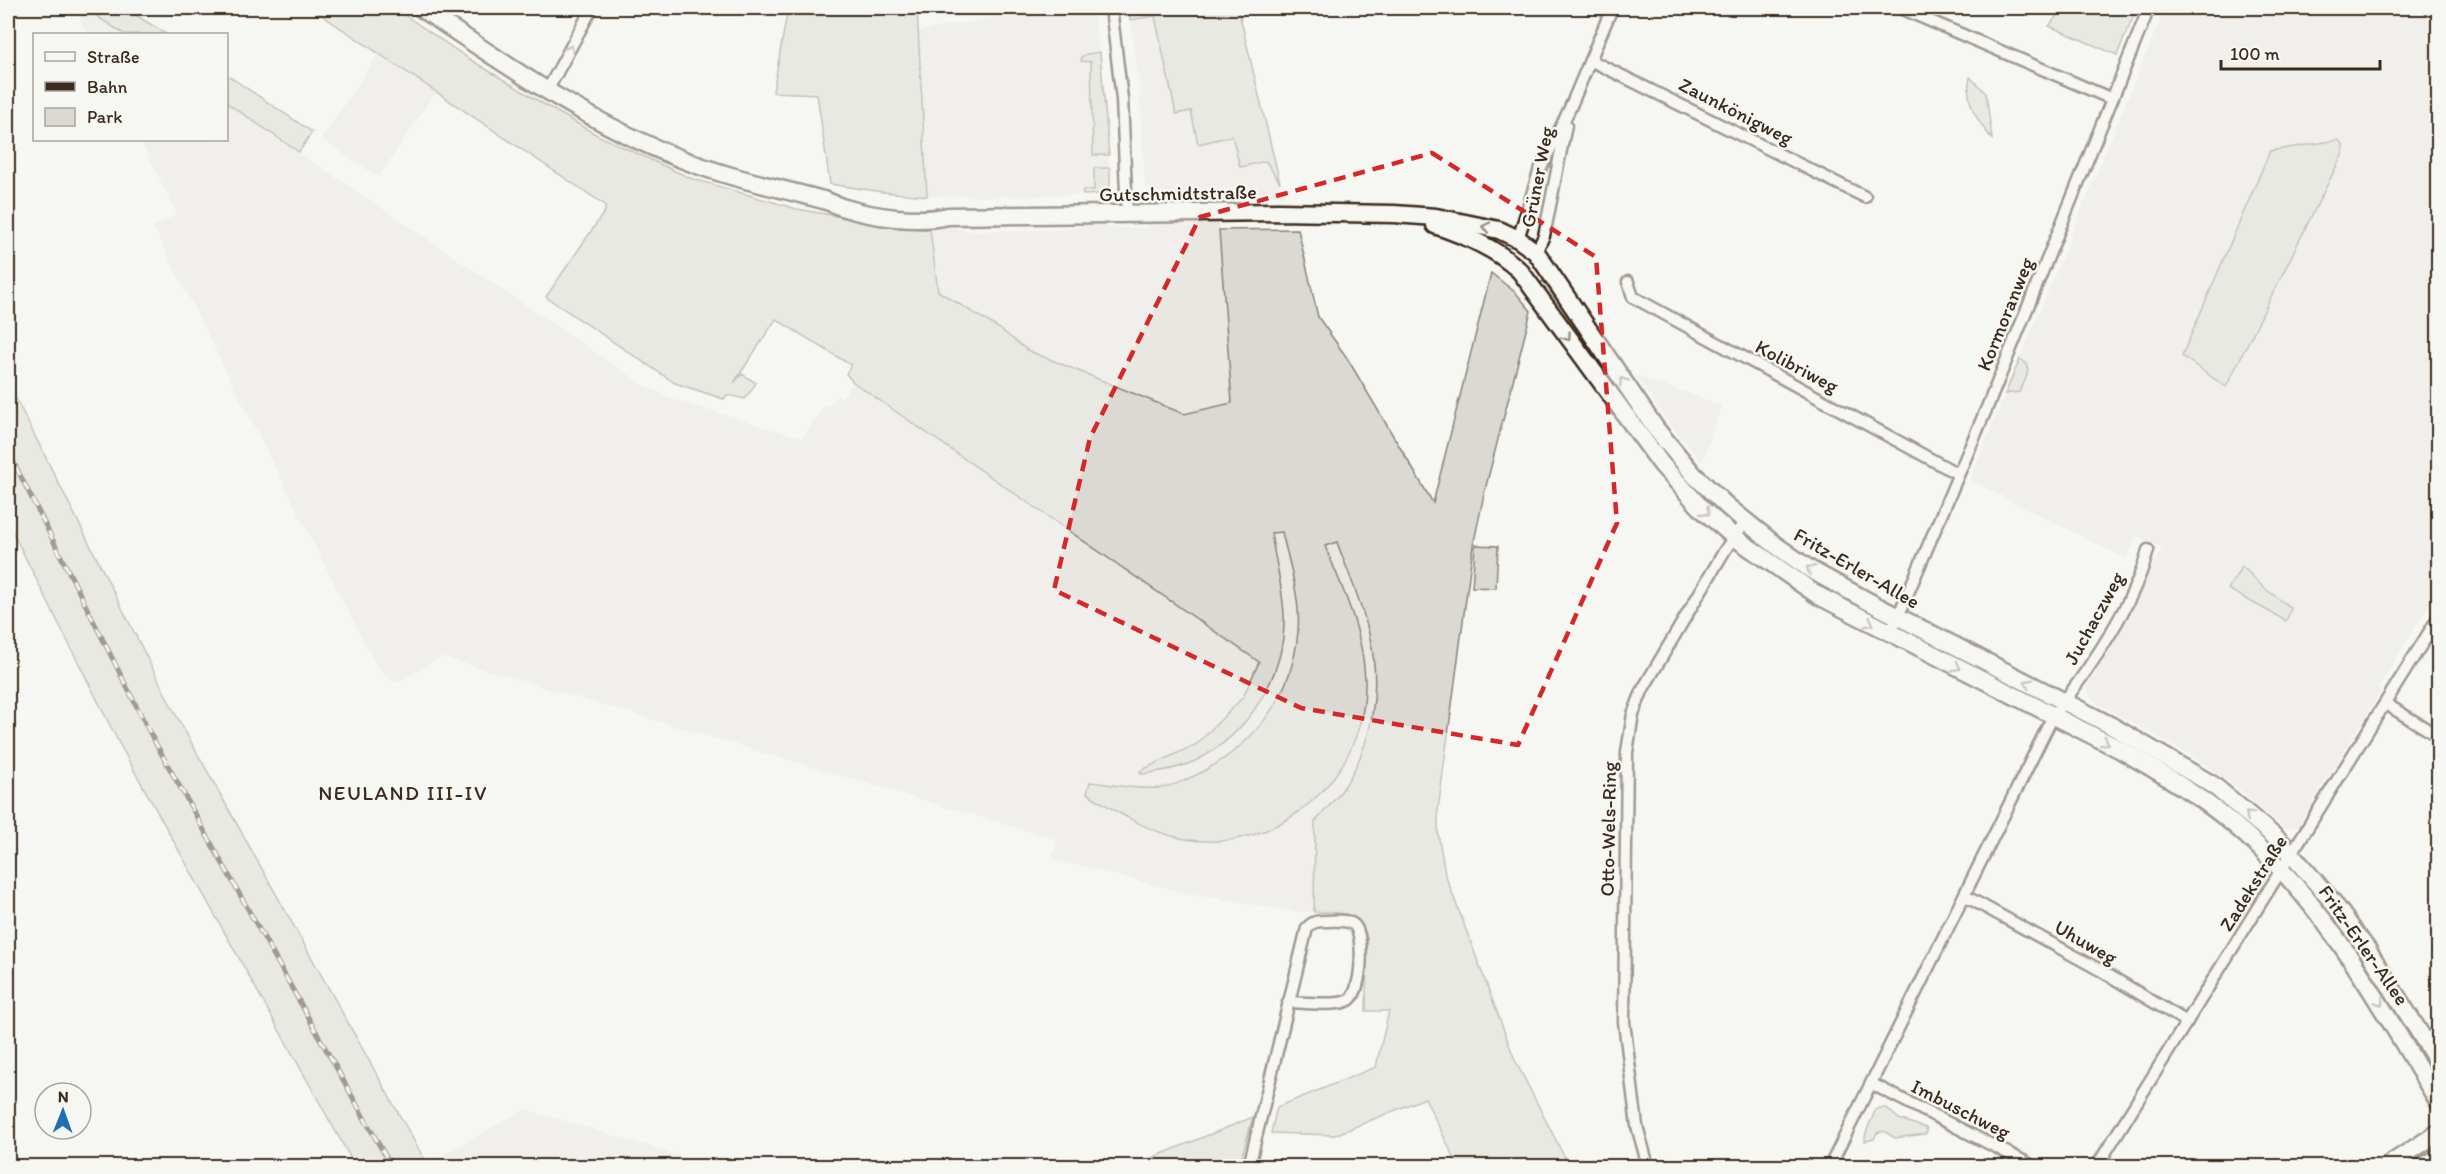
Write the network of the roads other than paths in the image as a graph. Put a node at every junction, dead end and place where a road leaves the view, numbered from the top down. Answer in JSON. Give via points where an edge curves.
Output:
{"nodes":[{"id":1,"x":421,"y":8,"type":"edge"},
{"id":2,"x":592,"y":8,"type":"edge"},
{"id":3,"x":1111,"y":8,"type":"edge"},
{"id":4,"x":1612,"y":8,"type":"edge"},
{"id":5,"x":1900,"y":8,"type":"edge"},
{"id":6,"x":2149,"y":8,"type":"edge"},
{"id":7,"x":1590,"y":60,"type":"junction"},
{"id":8,"x":547,"y":91,"type":"junction"},
{"id":9,"x":2112,"y":99,"type":"junction"},
{"id":10,"x":1570,"y":108,"type":"junction"},
{"id":11,"x":1865,"y":197,"type":"dead end"},
{"id":12,"x":1127,"y":215,"type":"junction"},
{"id":13,"x":1409,"y":216,"type":"junction"},
{"id":14,"x":1518,"y":239,"type":"junction"},
{"id":15,"x":1536,"y":252,"type":"junction"},
{"id":16,"x":1506,"y":258,"type":"junction"},
{"id":17,"x":1520,"y":271,"type":"junction"},
{"id":18,"x":1628,"y":282,"type":"dead end"},
{"id":19,"x":1958,"y":474,"type":"junction"},
{"id":20,"x":1745,"y":522,"type":"junction"},
{"id":21,"x":1734,"y":537,"type":"junction"},
{"id":22,"x":2148,"y":550,"type":"dead end"},
{"id":23,"x":1897,"y":617,"type":"junction"},
{"id":24,"x":2439,"y":618,"type":"edge"},
{"id":25,"x":1891,"y":633,"type":"junction"},
{"id":26,"x":2064,"y":701,"type":"junction"},
{"id":27,"x":2386,"y":704,"type":"junction"},
{"id":28,"x":2053,"y":716,"type":"junction"},
{"id":29,"x":2439,"y":736,"type":"edge"},
{"id":30,"x":2292,"y":854,"type":"junction"},
{"id":31,"x":2282,"y":871,"type":"junction"},
{"id":32,"x":1965,"y":896,"type":"junction"},
{"id":33,"x":1288,"y":1002,"type":"junction"},
{"id":34,"x":2187,"y":1022,"type":"junction"},
{"id":35,"x":2439,"y":1062,"type":"edge"},
{"id":36,"x":1872,"y":1084,"type":"junction"},
{"id":37,"x":2439,"y":1101,"type":"edge"},
{"id":38,"x":2439,"y":1133,"type":"edge"},
{"id":39,"x":2439,"y":1158,"type":"edge"},
{"id":40,"x":1249,"y":1167,"type":"edge"},
{"id":41,"x":1648,"y":1167,"type":"edge"},
{"id":42,"x":1830,"y":1167,"type":"edge"},
{"id":43,"x":2033,"y":1167,"type":"edge"},
{"id":44,"x":2097,"y":1167,"type":"edge"},
{"id":45,"x":2387,"y":1167,"type":"edge"},
{"id":46,"x":2424,"y":1167,"type":"edge"}],
"edges":[{"from":1,"to":8,"type":"street","name":"Gutschmidtstraße"},
{"from":8,"to":2,"type":"street","one_way":true},
{"from":3,"to":12,"type":"street","via":[[1123,109]]},
{"from":4,"to":7,"type":"street","name":"Grüner Weg"},
{"from":5,"to":9,"type":"street"},
{"from":6,"to":9,"type":"street","name":"Kormoranweg"},
{"from":7,"to":10,"type":"street","name":"Grüner Weg"},
{"from":7,"to":11,"type":"street","name":"Zaunkönigweg"},
{"from":8,"to":12,"type":"street","name":"Gutschmidtstraße","via":[[683,160],[846,208],[930,220],[948,216]]},
{"from":9,"to":19,"type":"street","name":"Kormoranweg"},
{"from":10,"to":14,"type":"street","name":"Grüner Weg","via":[[1539,172]]},
{"from":10,"to":15,"type":"street","name":"Grüner Weg","via":[[1544,236]]},
{"from":12,"to":13,"type":"street","name":"Gutschmidtstraße"},
{"from":14,"to":13,"type":"street","name":"Gutschmidtstraße","one_way":true,"via":[[1499,230],[1453,220]]},
{"from":13,"to":16,"type":"street","name":"Gutschmidtstraße","via":[[1461,234]]},
{"from":14,"to":15,"type":"street","name":"Fritz-Erler-Allee"},
{"from":14,"to":16,"type":"street"},
{"from":15,"to":17,"type":"street"},
{"from":20,"to":15,"type":"street","name":"Fritz-Erler-Allee","one_way":true,"via":[[1694,475],[1656,429]]},
{"from":16,"to":17,"type":"street","name":"Fritz-Erler-Allee"},
{"from":17,"to":21,"type":"street","name":"Fritz-Erler-Allee","one_way":true,"via":[[1662,465]]},
{"from":18,"to":19,"type":"street","name":"Kolibriweg","via":[[1633,297]]},
{"from":19,"to":23,"type":"street","name":"Kormoranweg"},
{"from":20,"to":21,"type":"street","name":"Otto-Wels-Ring"},
{"from":23,"to":20,"type":"street","name":"Fritz-Erler-Allee","one_way":true,"via":[[1811,570]]},
{"from":21,"to":25,"type":"street","name":"Fritz-Erler-Allee","one_way":true,"via":[[1819,597]]},
{"from":21,"to":41,"type":"street","name":"Otto-Wels-Ring","via":[[1643,688],[1629,740],[1624,1022],[1637,1126]]},
{"from":22,"to":26,"type":"street","name":"Juchaczweg","via":[[2116,619]]},
{"from":23,"to":25,"type":"street","name":"Kormoranweg"},
{"from":26,"to":23,"type":"street","name":"Fritz-Erler-Allee","one_way":true},
{"from":24,"to":27,"type":"street","name":"Zadekstraße"},
{"from":25,"to":28,"type":"street","name":"Fritz-Erler-Allee","one_way":true},
{"from":26,"to":28,"type":"street"},
{"from":30,"to":26,"type":"street","name":"Fritz-Erler-Allee","one_way":true,"via":[[2213,785]]},
{"from":27,"to":29,"type":"street"},
{"from":27,"to":30,"type":"street","name":"Zadekstraße"},
{"from":28,"to":31,"type":"street","name":"Fritz-Erler-Allee","one_way":true,"via":[[2121,750],[2205,801]]},
{"from":28,"to":32,"type":"street"},
{"from":30,"to":31,"type":"street","name":"Zadekstraße"},
{"from":30,"to":35,"type":"street","name":"Fritz-Erler-Allee","via":[[2358,935]]},
{"from":31,"to":34,"type":"street","name":"Zadekstraße"},
{"from":31,"to":37,"type":"street","name":"Fritz-Erler-Allee","one_way":true,"via":[[2321,914],[2355,961]]},
{"from":32,"to":34,"type":"street","name":"Uhuweg"},
{"from":32,"to":36,"type":"street"},
{"from":33,"to":33,"type":"street","via":[[1310,925],[1319,921],[1353,924],[1360,938],[1360,972],[1353,996],[1338,1003]]},
{"from":33,"to":40,"type":"street"},
{"from":34,"to":44,"type":"street","name":"Zadekstraße"},
{"from":36,"to":42,"type":"street"},
{"from":36,"to":43,"type":"street","name":"Imbuschweg"},
{"from":38,"to":45,"type":"street"},
{"from":39,"to":46,"type":"street"}]}
